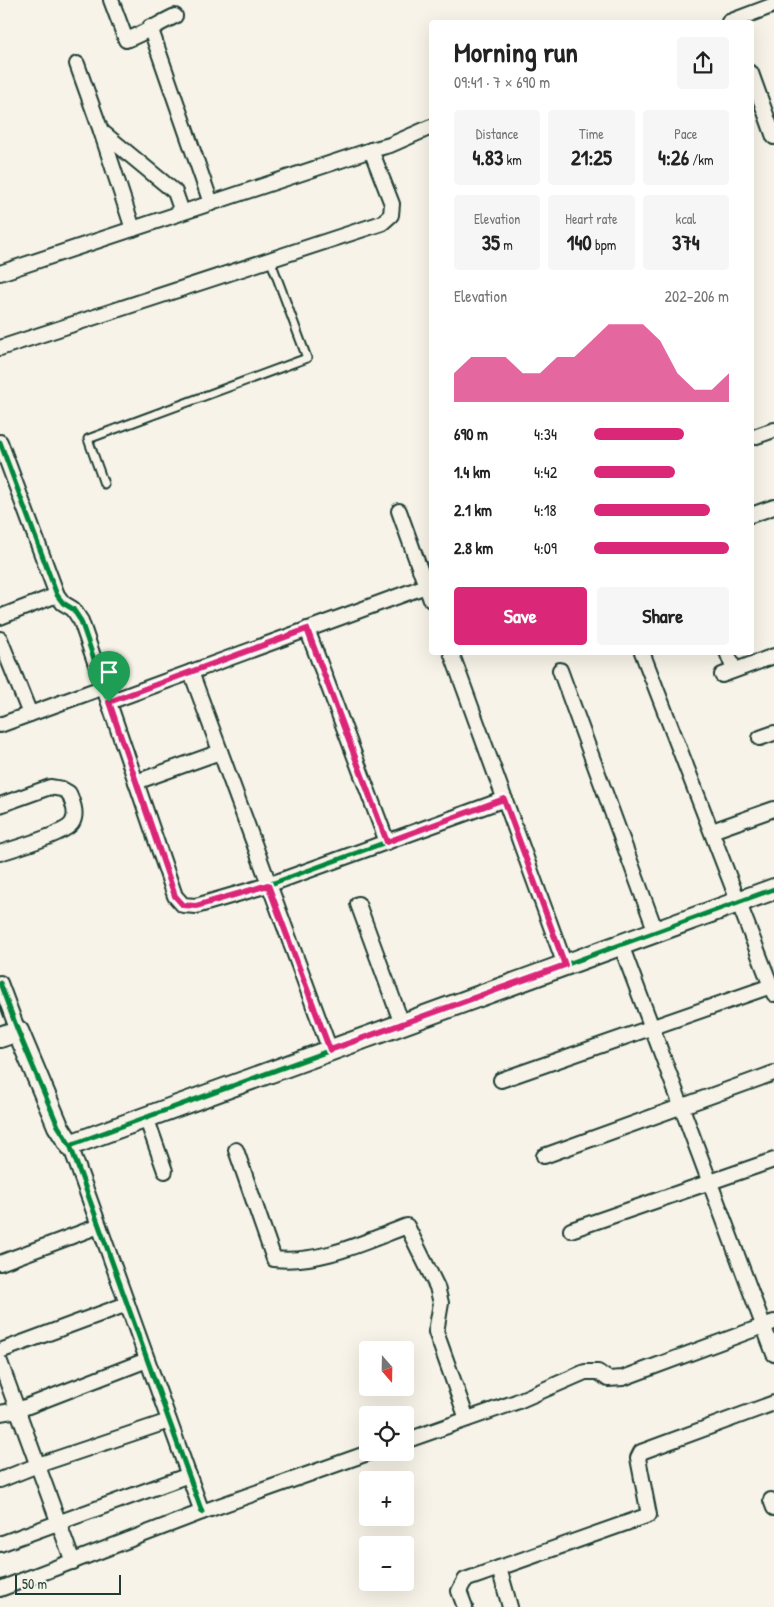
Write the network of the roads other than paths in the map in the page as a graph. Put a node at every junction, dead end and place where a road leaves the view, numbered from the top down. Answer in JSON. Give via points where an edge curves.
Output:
{"nodes":[{"id":1,"x":111,"y":0,"type":"edge"},
{"id":2,"x":774,"y":5,"type":"edge"},
{"id":3,"x":175,"y":16,"type":"dead end"},
{"id":4,"x":737,"y":20,"type":"edge"},
{"id":5,"x":150,"y":28,"type":"junction"},
{"id":6,"x":77,"y":64,"type":"dead end"},
{"id":7,"x":754,"y":81,"type":"edge"},
{"id":8,"x":429,"y":128,"type":"edge"},
{"id":9,"x":101,"y":131,"type":"junction"},
{"id":10,"x":774,"y":137,"type":"edge"},
{"id":11,"x":371,"y":150,"type":"junction"},
{"id":12,"x":211,"y":203,"type":"junction"},
{"id":13,"x":182,"y":212,"type":"junction"},
{"id":14,"x":133,"y":229,"type":"junction"},
{"id":15,"x":270,"y":259,"type":"junction"},
{"id":16,"x":0,"y":273,"type":"edge"},
{"id":17,"x":0,"y":348,"type":"edge"},
{"id":18,"x":774,"y":430,"type":"edge"},
{"id":19,"x":754,"y":437,"type":"edge"},
{"id":20,"x":0,"y":442,"type":"edge"},
{"id":21,"x":3,"y":461,"type":"edge"},
{"id":22,"x":104,"y":484,"type":"dead end"},
{"id":23,"x":774,"y":507,"type":"edge"},
{"id":24,"x":399,"y":511,"type":"dead end"},
{"id":25,"x":754,"y":514,"type":"edge"},
{"id":26,"x":426,"y":586,"type":"junction"},
{"id":27,"x":429,"y":594,"type":"edge"},
{"id":28,"x":57,"y":595,"type":"junction"},
{"id":29,"x":0,"y":617,"type":"edge"},
{"id":30,"x":307,"y":629,"type":"junction"},
{"id":31,"x":0,"y":639,"type":"edge"},
{"id":32,"x":452,"y":655,"type":"edge"},
{"id":33,"x":643,"y":655,"type":"edge"},
{"id":34,"x":727,"y":655,"type":"edge"},
{"id":35,"x":774,"y":656,"type":"edge"},
{"id":36,"x":560,"y":670,"type":"dead end"},
{"id":37,"x":191,"y":672,"type":"junction"},
{"id":38,"x":104,"y":687,"type":"junction"},
{"id":39,"x":109,"y":702,"type":"junction"},
{"id":40,"x":30,"y":714,"type":"junction"},
{"id":41,"x":0,"y":725,"type":"edge"},
{"id":42,"x":774,"y":733,"type":"edge"},
{"id":43,"x":760,"y":738,"type":"dead end"},
{"id":44,"x":220,"y":752,"type":"junction"},
{"id":45,"x":136,"y":782,"type":"junction"},
{"id":46,"x":504,"y":799,"type":"junction"},
{"id":47,"x":0,"y":805,"type":"edge"},
{"id":48,"x":774,"y":809,"type":"edge"},
{"id":49,"x":712,"y":831,"type":"junction"},
{"id":50,"x":387,"y":842,"type":"junction"},
{"id":51,"x":0,"y":853,"type":"edge"},
{"id":52,"x":268,"y":885,"type":"junction"},
{"id":53,"x":774,"y":889,"type":"edge"},
{"id":54,"x":739,"y":902,"type":"junction"},
{"id":55,"x":358,"y":904,"type":"dead end"},
{"id":56,"x":656,"y":932,"type":"junction"},
{"id":57,"x":621,"y":945,"type":"junction"},
{"id":58,"x":565,"y":965,"type":"junction"},
{"id":59,"x":769,"y":965,"type":"edge"},
{"id":60,"x":0,"y":983,"type":"edge"},
{"id":61,"x":773,"y":990,"type":"edge"},
{"id":62,"x":402,"y":1024,"type":"junction"},
{"id":63,"x":651,"y":1028,"type":"junction"},
{"id":64,"x":9,"y":1034,"type":"edge"},
{"id":65,"x":330,"y":1050,"type":"junction"},
{"id":66,"x":774,"y":1073,"type":"edge"},
{"id":67,"x":501,"y":1080,"type":"dead end"},
{"id":68,"x":680,"y":1107,"type":"junction"},
{"id":69,"x":146,"y":1117,"type":"junction"},
{"id":70,"x":70,"y":1145,"type":"junction"},
{"id":71,"x":236,"y":1150,"type":"dead end"},
{"id":72,"x":544,"y":1156,"type":"dead end"},
{"id":73,"x":774,"y":1160,"type":"edge"},
{"id":74,"x":165,"y":1171,"type":"dead end"},
{"id":75,"x":709,"y":1182,"type":"junction"},
{"id":76,"x":99,"y":1226,"type":"junction"},
{"id":77,"x":570,"y":1230,"type":"dead end"},
{"id":78,"x":0,"y":1262,"type":"edge"},
{"id":79,"x":126,"y":1304,"type":"junction"},
{"id":80,"x":769,"y":1324,"type":"edge"},
{"id":81,"x":0,"y":1351,"type":"edge"},
{"id":82,"x":774,"y":1354,"type":"edge"},
{"id":83,"x":147,"y":1360,"type":"junction"},
{"id":84,"x":0,"y":1362,"type":"edge"},
{"id":85,"x":774,"y":1403,"type":"edge"},
{"id":86,"x":18,"y":1410,"type":"junction"},
{"id":87,"x":0,"y":1413,"type":"edge"},
{"id":88,"x":467,"y":1419,"type":"junction"},
{"id":89,"x":169,"y":1420,"type":"junction"},
{"id":90,"x":414,"y":1438,"type":"edge"},
{"id":91,"x":359,"y":1457,"type":"edge"},
{"id":92,"x":38,"y":1464,"type":"junction"},
{"id":93,"x":189,"y":1475,"type":"junction"},
{"id":94,"x":0,"y":1480,"type":"edge"},
{"id":95,"x":202,"y":1512,"type":"junction"},
{"id":96,"x":59,"y":1523,"type":"junction"},
{"id":97,"x":0,"y":1544,"type":"edge"},
{"id":98,"x":73,"y":1562,"type":"junction"},
{"id":99,"x":499,"y":1568,"type":"junction"},
{"id":100,"x":0,"y":1589,"type":"edge"},
{"id":101,"x":465,"y":1607,"type":"edge"},
{"id":102,"x":510,"y":1607,"type":"edge"}],
"edges":[{"from":1,"to":5,"type":"street","via":[[126,40]]},
{"from":2,"to":4,"type":"street"},
{"from":3,"to":5,"type":"street"},
{"from":5,"to":12,"type":"street"},
{"from":6,"to":9,"type":"street"},
{"from":7,"to":10,"type":"street"},
{"from":8,"to":11,"type":"street"},
{"from":9,"to":13,"type":"street","via":[[175,192]]},
{"from":9,"to":14,"type":"street"},
{"from":11,"to":12,"type":"street"},
{"from":11,"to":15,"type":"street","via":[[392,204],[391,215],[382,223]]},
{"from":12,"to":13,"type":"street"},
{"from":13,"to":14,"type":"street"},
{"from":14,"to":16,"type":"street"},
{"from":15,"to":17,"type":"street"},
{"from":15,"to":22,"type":"lane","via":[[307,358],[88,439]]},
{"from":18,"to":19,"type":"street"},
{"from":20,"to":21,"type":"street"},
{"from":21,"to":28,"type":"street"},
{"from":23,"to":25,"type":"street"},
{"from":24,"to":26,"type":"street"},
{"from":26,"to":27,"type":"street"},
{"from":26,"to":30,"type":"street"},
{"from":28,"to":29,"type":"street"},
{"from":28,"to":38,"type":"street","via":[[74,609],[81,621]]},
{"from":30,"to":37,"type":"street"},
{"from":30,"to":50,"type":"street"},
{"from":31,"to":40,"type":"street"},
{"from":32,"to":46,"type":"street"},
{"from":33,"to":49,"type":"street"},
{"from":34,"to":35,"type":"street","via":[[728,673]]},
{"from":36,"to":56,"type":"street"},
{"from":37,"to":39,"type":"street"},
{"from":37,"to":44,"type":"street"},
{"from":38,"to":39,"type":"street"},
{"from":38,"to":40,"type":"street"},
{"from":39,"to":45,"type":"street"},
{"from":40,"to":41,"type":"street"},
{"from":42,"to":43,"type":"street"},
{"from":44,"to":45,"type":"street"},
{"from":44,"to":52,"type":"street"},
{"from":45,"to":52,"type":"street","via":[[175,896],[183,905],[196,906]]},
{"from":46,"to":50,"type":"street"},
{"from":46,"to":58,"type":"street"},
{"from":47,"to":51,"type":"street","via":[[50,787],[62,788],[69,793],[75,810],[72,822],[64,830]]},
{"from":48,"to":49,"type":"street"},
{"from":49,"to":54,"type":"street"},
{"from":50,"to":52,"type":"street"},
{"from":52,"to":65,"type":"street"},
{"from":53,"to":54,"type":"street"},
{"from":54,"to":56,"type":"street"},
{"from":54,"to":59,"type":"street"},
{"from":55,"to":62,"type":"street"},
{"from":56,"to":57,"type":"street"},
{"from":57,"to":58,"type":"street"},
{"from":57,"to":63,"type":"street"},
{"from":58,"to":62,"type":"street"},
{"from":59,"to":61,"type":"street"},
{"from":60,"to":64,"type":"street"},
{"from":61,"to":63,"type":"street"},
{"from":62,"to":65,"type":"street"},
{"from":63,"to":67,"type":"street"},
{"from":63,"to":68,"type":"street"},
{"from":64,"to":70,"type":"street"},
{"from":65,"to":69,"type":"street"},
{"from":66,"to":68,"type":"street"},
{"from":68,"to":72,"type":"street"},
{"from":68,"to":75,"type":"street"},
{"from":69,"to":70,"type":"street"},
{"from":69,"to":74,"type":"street"},
{"from":70,"to":76,"type":"street"},
{"from":71,"to":88,"type":"street","via":[[274,1259],[292,1261],[334,1253],[407,1226],[437,1287],[441,1303],[436,1332]]},
{"from":73,"to":75,"type":"street"},
{"from":75,"to":77,"type":"street"},
{"from":75,"to":80,"type":"street"},
{"from":76,"to":78,"type":"street"},
{"from":76,"to":79,"type":"street"},
{"from":79,"to":81,"type":"street"},
{"from":79,"to":83,"type":"street"},
{"from":80,"to":82,"type":"street"},
{"from":80,"to":88,"type":"street","via":[[623,1378],[608,1379],[598,1372],[585,1372]]},
{"from":83,"to":86,"type":"street"},
{"from":83,"to":89,"type":"street"},
{"from":84,"to":86,"type":"street"},
{"from":85,"to":99,"type":"street","via":[[640,1452],[638,1458],[649,1515]]},
{"from":86,"to":87,"type":"street"},
{"from":86,"to":92,"type":"street"},
{"from":88,"to":90,"type":"street"},
{"from":89,"to":92,"type":"street"},
{"from":89,"to":93,"type":"street"},
{"from":91,"to":95,"type":"street"},
{"from":92,"to":94,"type":"street"},
{"from":92,"to":96,"type":"street"},
{"from":93,"to":95,"type":"street"},
{"from":93,"to":96,"type":"street"},
{"from":95,"to":98,"type":"street"},
{"from":96,"to":97,"type":"street"},
{"from":96,"to":98,"type":"street"},
{"from":98,"to":100,"type":"street"},
{"from":99,"to":101,"type":"street","via":[[465,1580],[460,1590]]},
{"from":99,"to":102,"type":"street"}]}
